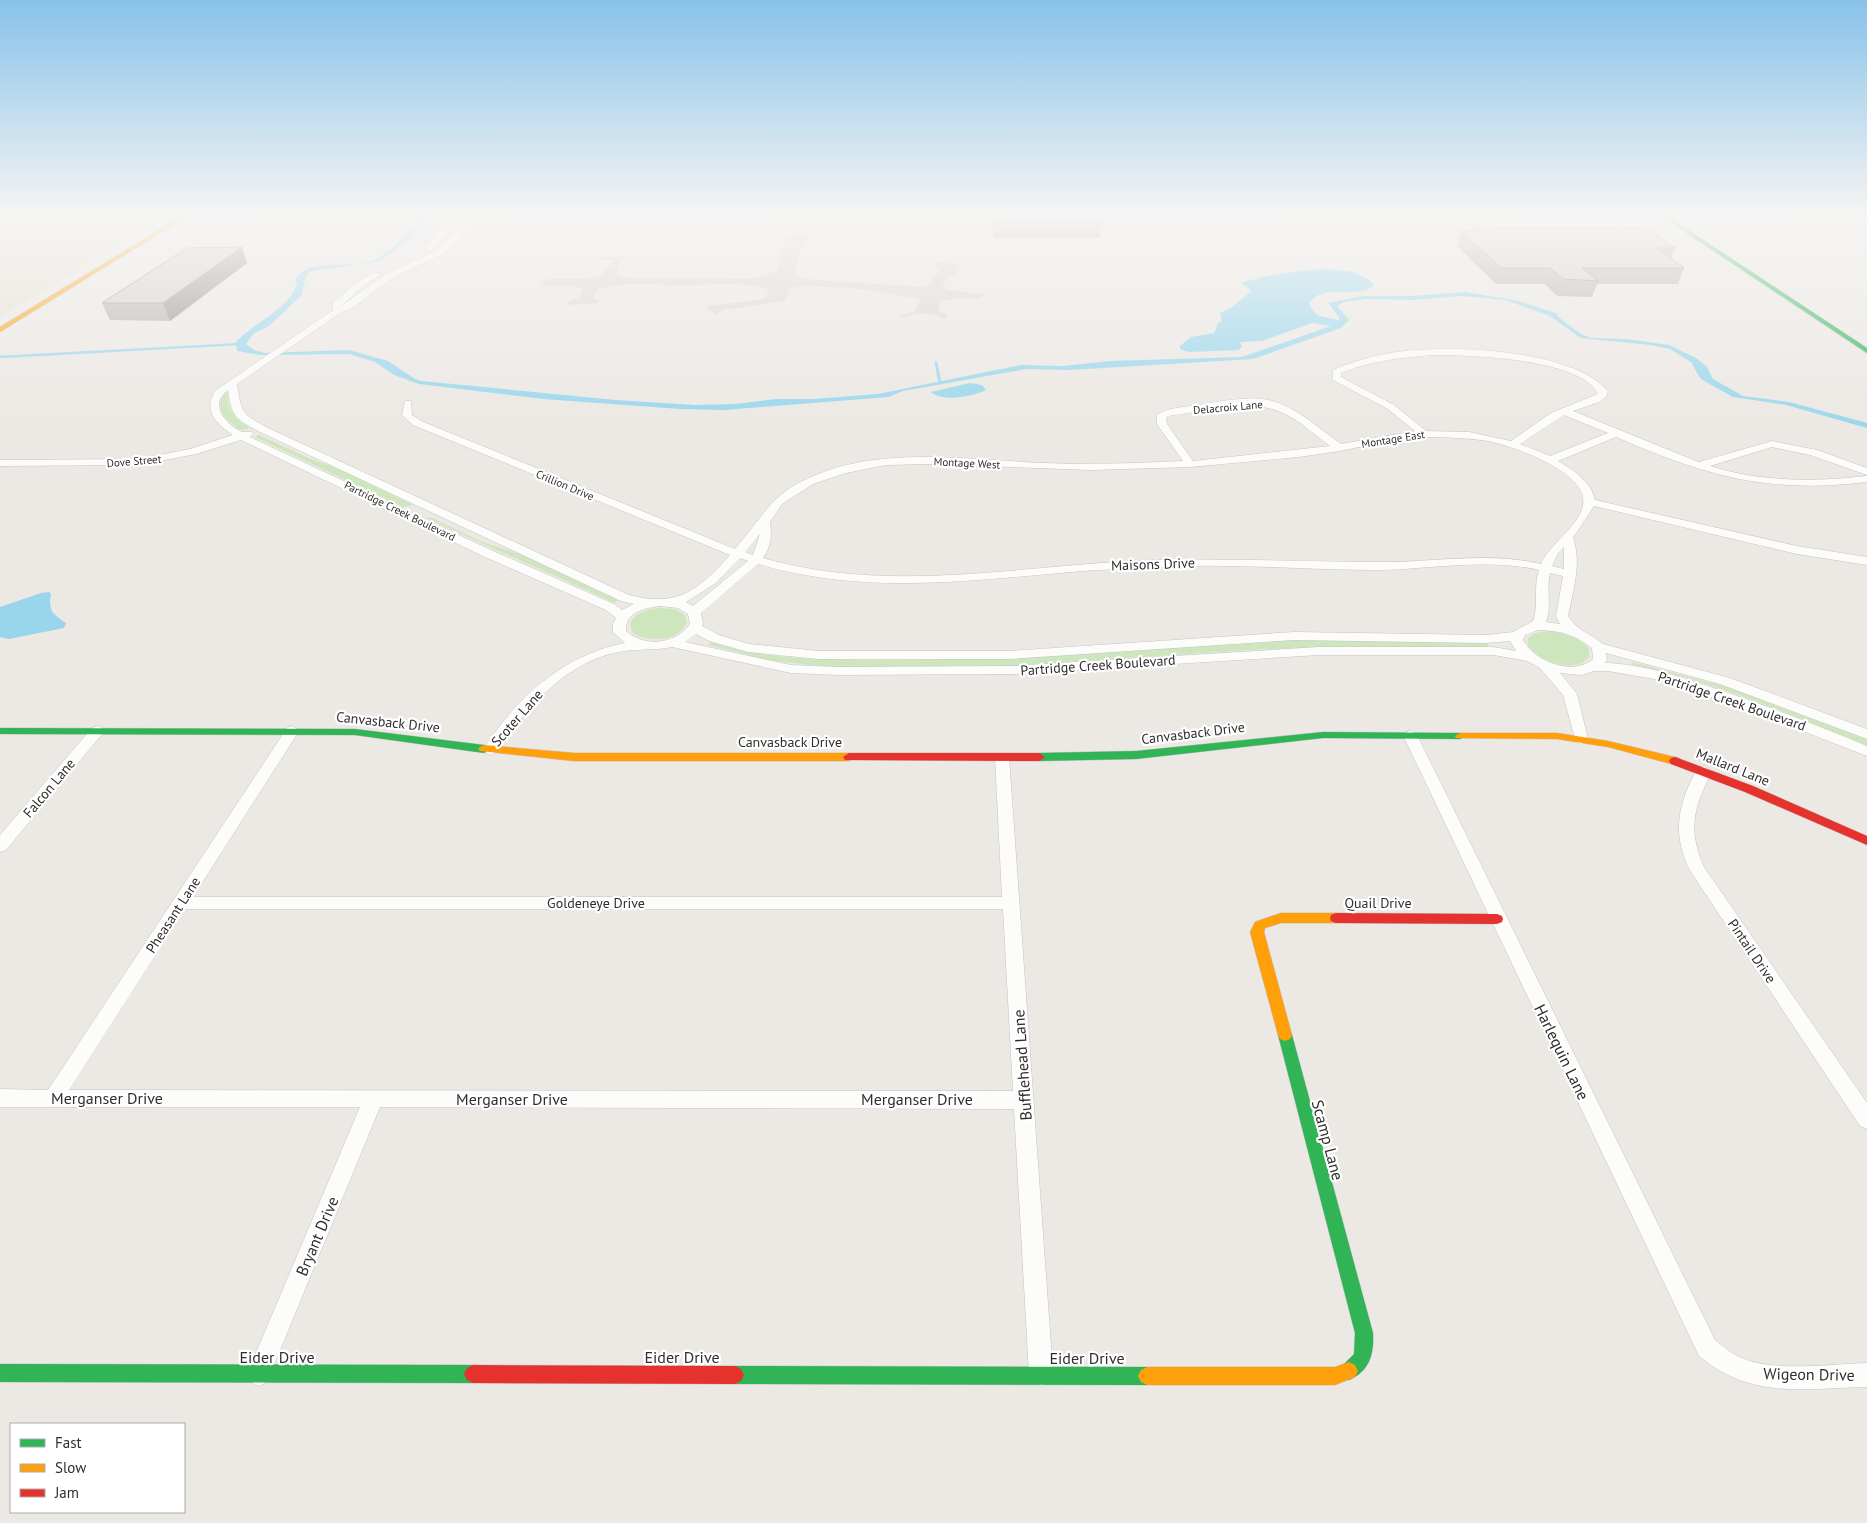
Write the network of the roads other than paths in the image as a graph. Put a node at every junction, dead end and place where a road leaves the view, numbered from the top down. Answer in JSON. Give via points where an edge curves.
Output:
{"nodes":[{"id":1,"x":70,"y":287,"type":"edge"},
{"id":2,"x":356,"y":287,"type":"edge"},
{"id":3,"x":375,"y":287,"type":"edge"},
{"id":4,"x":1770,"y":287,"type":"edge"},
{"id":5,"x":337,"y":311,"type":"junction"},
{"id":6,"x":0,"y":330,"type":"edge"},
{"id":7,"x":1867,"y":351,"type":"edge"},
{"id":8,"x":232,"y":384,"type":"junction"},
{"id":9,"x":408,"y":403,"type":"dead end"},
{"id":10,"x":1564,"y":411,"type":"junction"},
{"id":11,"x":264,"y":430,"type":"junction"},
{"id":12,"x":1423,"y":433,"type":"junction"},
{"id":13,"x":1618,"y":433,"type":"junction"},
{"id":14,"x":242,"y":436,"type":"junction"},
{"id":15,"x":1512,"y":445,"type":"junction"},
{"id":16,"x":1340,"y":448,"type":"junction"},
{"id":17,"x":1550,"y":460,"type":"junction"},
{"id":18,"x":0,"y":463,"type":"edge"},
{"id":19,"x":1190,"y":464,"type":"junction"},
{"id":20,"x":1700,"y":465,"type":"junction"},
{"id":21,"x":1867,"y":472,"type":"edge"},
{"id":22,"x":1867,"y":479,"type":"edge"},
{"id":23,"x":1590,"y":502,"type":"junction"},
{"id":24,"x":764,"y":522,"type":"junction"},
{"id":25,"x":1567,"y":538,"type":"junction"},
{"id":26,"x":738,"y":554,"type":"junction"},
{"id":27,"x":755,"y":560,"type":"junction"},
{"id":28,"x":1867,"y":561,"type":"edge"},
{"id":29,"x":1545,"y":568,"type":"junction"},
{"id":30,"x":1570,"y":574,"type":"junction"},
{"id":31,"x":673,"y":603,"type":"junction"},
{"id":32,"x":648,"y":604,"type":"junction"},
{"id":33,"x":694,"y":612,"type":"junction"},
{"id":34,"x":623,"y":617,"type":"junction"},
{"id":35,"x":1537,"y":626,"type":"junction"},
{"id":36,"x":695,"y":628,"type":"junction"},
{"id":37,"x":1571,"y":630,"type":"junction"},
{"id":38,"x":620,"y":632,"type":"junction"},
{"id":39,"x":1517,"y":636,"type":"junction"},
{"id":40,"x":671,"y":643,"type":"junction"},
{"id":41,"x":640,"y":644,"type":"junction"},
{"id":42,"x":1598,"y":647,"type":"junction"},
{"id":43,"x":595,"y":654,"type":"junction"},
{"id":44,"x":1528,"y":657,"type":"junction"},
{"id":45,"x":1545,"y":665,"type":"junction"},
{"id":46,"x":1588,"y":668,"type":"junction"},
{"id":47,"x":1570,"y":694,"type":"junction"},
{"id":48,"x":0,"y":731,"type":"edge"},
{"id":49,"x":98,"y":731,"type":"junction"},
{"id":50,"x":292,"y":731,"type":"junction"},
{"id":51,"x":1867,"y":734,"type":"edge"},
{"id":52,"x":1410,"y":735,"type":"junction"},
{"id":53,"x":1581,"y":739,"type":"junction"},
{"id":54,"x":490,"y":750,"type":"junction"},
{"id":55,"x":1867,"y":751,"type":"edge"},
{"id":56,"x":1002,"y":757,"type":"junction"},
{"id":57,"x":1704,"y":771,"type":"junction"},
{"id":58,"x":1867,"y":841,"type":"edge"},
{"id":59,"x":0,"y":846,"type":"edge"},
{"id":60,"x":181,"y":902,"type":"junction"},
{"id":61,"x":1012,"y":903,"type":"junction"},
{"id":62,"x":1497,"y":919,"type":"junction"},
{"id":63,"x":1260,"y":925,"type":"joint"},
{"id":64,"x":0,"y":1098,"type":"edge"},
{"id":65,"x":53,"y":1098,"type":"junction"},
{"id":66,"x":374,"y":1098,"type":"junction"},
{"id":67,"x":1024,"y":1100,"type":"junction"},
{"id":68,"x":1867,"y":1120,"type":"edge"},
{"id":69,"x":1723,"y":1362,"type":"joint"},
{"id":70,"x":1361,"y":1364,"type":"joint"},
{"id":71,"x":0,"y":1373,"type":"edge"},
{"id":72,"x":259,"y":1374,"type":"junction"},
{"id":73,"x":1042,"y":1374,"type":"junction"},
{"id":74,"x":1867,"y":1375,"type":"edge"}],
"edges":[{"from":1,"to":6,"type":"street"},
{"from":2,"to":5,"type":"street","name":"Partridge Creek Boulevard","via":[[336,305]]},
{"from":3,"to":5,"type":"street","name":"Partridge Creek Boulevard","via":[[351,306]]},
{"from":4,"to":7,"type":"street"},
{"from":5,"to":8,"type":"street","name":"Partridge Creek Boulevard"},
{"from":8,"to":11,"type":"street","name":"Partridge Creek Boulevard","via":[[236,410],[244,419]]},
{"from":8,"to":14,"type":"street","name":"Partridge Creek Boulevard","via":[[218,393],[213,409],[219,420]]},
{"from":9,"to":26,"type":"street","name":"Crillion Drive","via":[[407,417],[417,423]]},
{"from":10,"to":12,"type":"street","via":[[1596,400],[1603,391],[1566,368],[1519,357],[1468,353],[1400,354],[1336,372],[1336,378],[1391,407]]},
{"from":10,"to":13,"type":"street"},
{"from":10,"to":15,"type":"street"},
{"from":11,"to":14,"type":"street","name":"Dove Street"},
{"from":11,"to":32,"type":"street","name":"Partridge Creek Boulevard","via":[[625,598]]},
{"from":12,"to":15,"type":"street","name":"Montage East","via":[[1470,436]]},
{"from":12,"to":16,"type":"street","name":"Montage East"},
{"from":13,"to":17,"type":"street"},
{"from":13,"to":20,"type":"street"},
{"from":14,"to":18,"type":"street","name":"Dove Street","via":[[192,452],[139,462]]},
{"from":14,"to":34,"type":"street","name":"Partridge Creek Boulevard","via":[[489,554],[610,607]]},
{"from":15,"to":17,"type":"street","name":"Montage East"},
{"from":16,"to":19,"type":"street","name":"Montage East"},
{"from":16,"to":19,"type":"street","name":"Delacroix Lane","via":[[1286,411],[1270,404],[1252,402],[1165,414],[1161,417],[1162,424]]},
{"from":17,"to":23,"type":"street","name":"Montage East","via":[[1578,480]]},
{"from":19,"to":24,"type":"street","name":"Montage West","via":[[1101,467],[920,460],[879,463],[835,472],[802,486],[779,501]]},
{"from":20,"to":21,"type":"street","via":[[1772,444],[1813,452]]},
{"from":20,"to":22,"type":"street","via":[[1735,477],[1754,479]]},
{"from":23,"to":25,"type":"street","via":[[1587,512]]},
{"from":23,"to":28,"type":"street","via":[[1802,551]]},
{"from":24,"to":26,"type":"street","name":"Montage West"},
{"from":24,"to":27,"type":"street","via":[[768,532],[766,542]]},
{"from":25,"to":29,"type":"street","via":[[1556,546]]},
{"from":25,"to":30,"type":"street","via":[[1571,549]]},
{"from":26,"to":27,"type":"street","name":"Maisons Drive"},
{"from":26,"to":31,"type":"street","name":"Montage West","via":[[700,590]]},
{"from":27,"to":29,"type":"street","name":"Maisons Drive","via":[[832,575],[920,581],[1189,562],[1349,566],[1487,562]]},
{"from":27,"to":33,"type":"street"},
{"from":29,"to":30,"type":"street","name":"Maisons Drive"},
{"from":29,"to":35,"type":"street","via":[[1541,590],[1543,617]]},
{"from":30,"to":37,"type":"street","via":[[1562,611],[1563,620]]},
{"from":31,"to":32,"type":"street"},
{"from":31,"to":33,"type":"street"},
{"from":32,"to":34,"type":"street"},
{"from":33,"to":36,"type":"street","via":[[698,619]]},
{"from":34,"to":38,"type":"street"},
{"from":35,"to":37,"type":"street"},
{"from":35,"to":39,"type":"street","via":[[1524,629]]},
{"from":36,"to":39,"type":"street","name":"Partridge Creek Boulevard","via":[[708,636],[748,648],[836,656],[1010,654],[1294,636],[1486,639]]},
{"from":36,"to":40,"type":"street"},
{"from":37,"to":42,"type":"street","name":"Partridge Creek Boulevard"},
{"from":38,"to":41,"type":"street","via":[[627,640]]},
{"from":38,"to":43,"type":"street","name":"Scoter Lane"},
{"from":39,"to":44,"type":"street","via":[[1518,646]]},
{"from":40,"to":41,"type":"street","name":"Partridge Creek Boulevard"},
{"from":40,"to":44,"type":"street","name":"Partridge Creek Boulevard","via":[[777,666],[839,671],[1013,670],[1319,651],[1493,651]]},
{"from":41,"to":43,"type":"street","name":"Scoter Lane"},
{"from":42,"to":46,"type":"street","via":[[1601,656]]},
{"from":42,"to":51,"type":"street","name":"Partridge Creek Boulevard","via":[[1725,681]]},
{"from":43,"to":54,"type":"street","name":"Scoter Lane","via":[[526,703]]},
{"from":44,"to":45,"type":"street","name":"Partridge Creek Boulevard"},
{"from":45,"to":46,"type":"street","name":"Partridge Creek Boulevard","via":[[1564,670]]},
{"from":45,"to":47,"type":"street"},
{"from":46,"to":47,"type":"street"},
{"from":46,"to":55,"type":"street","name":"Partridge Creek Boulevard","via":[[1631,669],[1673,679],[1771,712]]},
{"from":47,"to":53,"type":"street"},
{"from":48,"to":49,"type":"street","name":"Canvasback Drive"},
{"from":49,"to":50,"type":"street","name":"Canvasback Drive"},
{"from":49,"to":59,"type":"street","name":"Falcon Lane"},
{"from":50,"to":54,"type":"street","name":"Canvasback Drive","via":[[380,734]]},
{"from":50,"to":60,"type":"street","name":"Pheasant Lane"},
{"from":52,"to":53,"type":"street","name":"Canvasback Drive","via":[[1535,735]]},
{"from":52,"to":56,"type":"street","name":"Canvasback Drive","via":[[1300,736],[1116,756]]},
{"from":52,"to":62,"type":"street","name":"Harlequin Lane"},
{"from":53,"to":57,"type":"street","name":"Mallard Lane","via":[[1635,750]]},
{"from":54,"to":56,"type":"street","name":"Canvasback Drive","via":[[574,757]]},
{"from":56,"to":61,"type":"street","name":"Bufflehead Lane"},
{"from":57,"to":58,"type":"street","name":"Mallard Lane"},
{"from":57,"to":68,"type":"street","name":"Pintail Drive","via":[[1685,815],[1683,828],[1696,869]]},
{"from":60,"to":61,"type":"street","name":"Goldeneye Drive"},
{"from":60,"to":65,"type":"street","name":"Pheasant Lane"},
{"from":61,"to":67,"type":"street","name":"Bufflehead Lane"},
{"from":62,"to":63,"type":"street","name":"Quail Drive","via":[[1281,918]]},
{"from":62,"to":69,"type":"street","name":"Harlequin Lane","via":[[1697,1331],[1707,1348]]},
{"from":63,"to":70,"type":"street","name":"Scamp Lane","via":[[1258,943],[1364,1333],[1366,1351]]},
{"from":64,"to":65,"type":"street","name":"Merganser Drive"},
{"from":65,"to":66,"type":"street","name":"Merganser Drive"},
{"from":66,"to":67,"type":"street","name":"Merganser Drive"},
{"from":66,"to":72,"type":"street","name":"Bryant Drive"},
{"from":67,"to":73,"type":"street","name":"Bufflehead Lane"},
{"from":69,"to":74,"type":"street","name":"Wigeon Drive","via":[[1744,1371],[1768,1375]]},
{"from":70,"to":73,"type":"street","name":"Eider Drive","via":[[1351,1372],[1335,1376]]},
{"from":71,"to":72,"type":"street","name":"Eider Drive"},
{"from":72,"to":73,"type":"street","name":"Eider Drive"}]}
